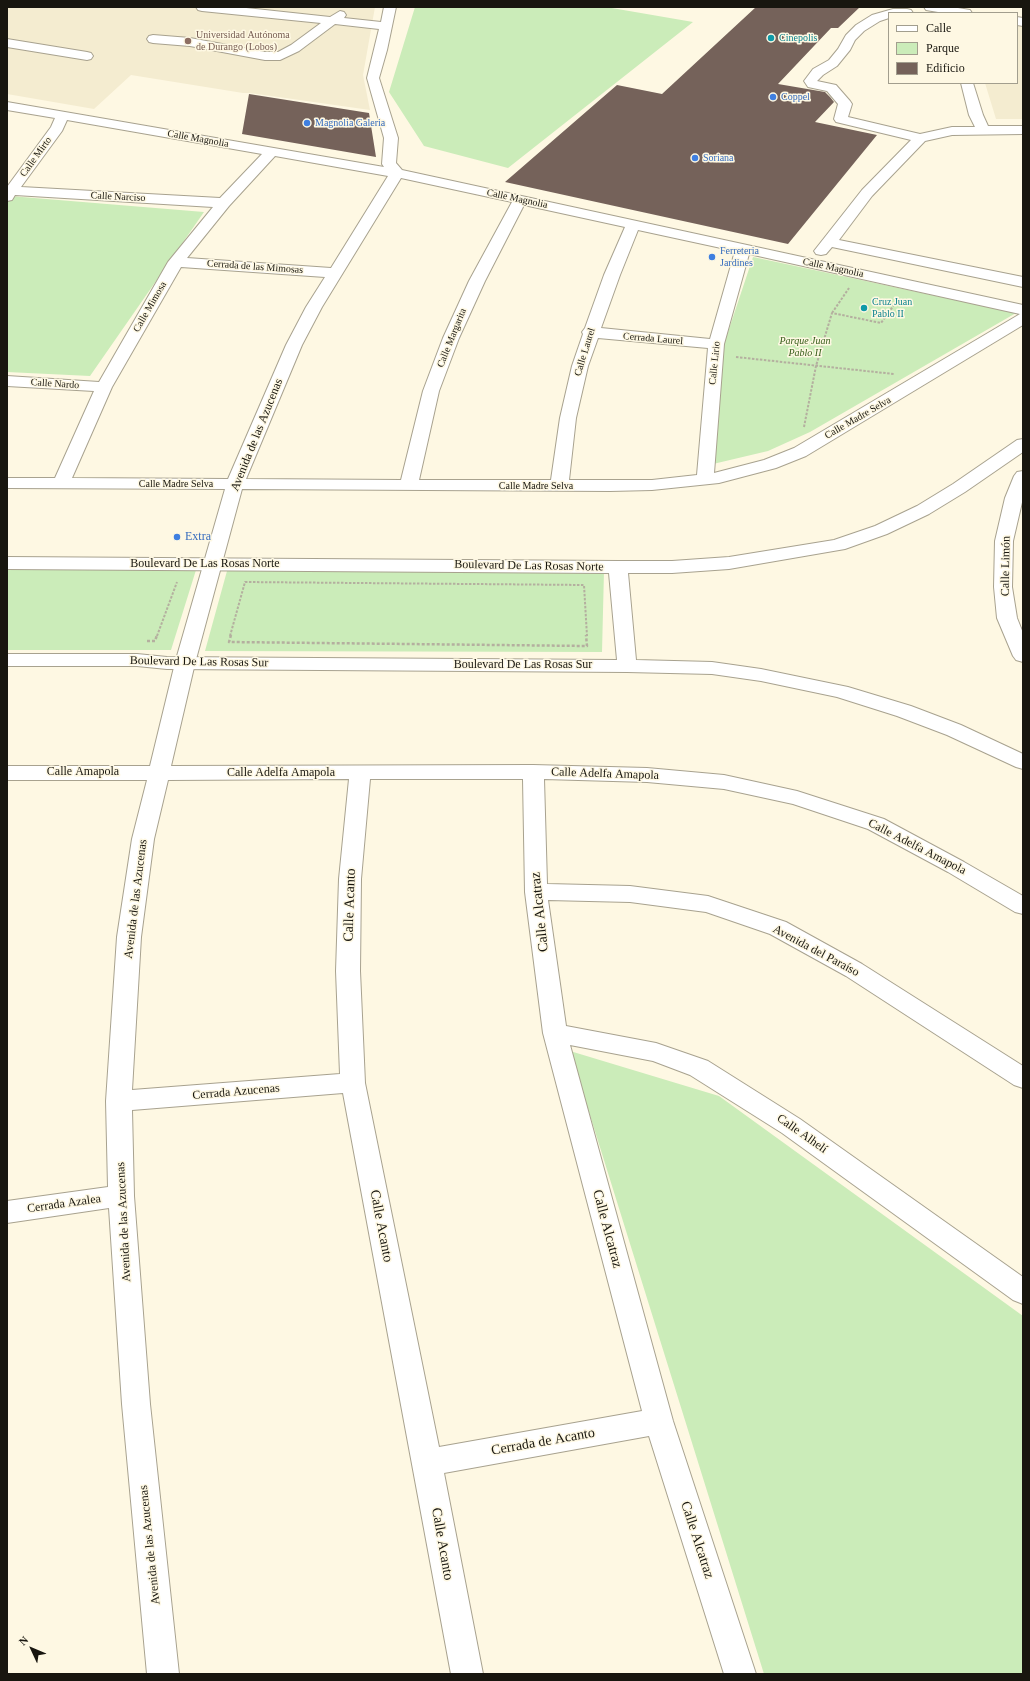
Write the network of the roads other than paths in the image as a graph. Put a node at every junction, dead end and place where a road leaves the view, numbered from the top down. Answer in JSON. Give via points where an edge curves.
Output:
{"nodes":[{"id":1,"x":202,"y":7,"type":"edge"},
{"id":2,"x":254,"y":7,"type":"edge"},
{"id":3,"x":930,"y":7,"type":"edge"},
{"id":4,"x":241,"y":9,"type":"edge"},
{"id":5,"x":944,"y":11,"type":"edge"},
{"id":6,"x":276,"y":12,"type":"junction"},
{"id":7,"x":955,"y":12,"type":"edge"},
{"id":8,"x":312,"y":13,"type":"edge"},
{"id":9,"x":888,"y":14,"type":"edge"},
{"id":10,"x":344,"y":16,"type":"junction"},
{"id":11,"x":388,"y":17,"type":"edge"},
{"id":12,"x":153,"y":39,"type":"dead end"},
{"id":13,"x":7,"y":43,"type":"edge"},
{"id":14,"x":87,"y":56,"type":"dead end"},
{"id":15,"x":967,"y":84,"type":"edge"},
{"id":16,"x":7,"y":106,"type":"edge"},
{"id":17,"x":63,"y":116,"type":"junction"},
{"id":18,"x":983,"y":130,"type":"junction"},
{"id":19,"x":1023,"y":130,"type":"edge"},
{"id":20,"x":920,"y":138,"type":"junction"},
{"id":21,"x":271,"y":152,"type":"junction"},
{"id":22,"x":397,"y":173,"type":"junction"},
{"id":23,"x":9,"y":194,"type":"edge"},
{"id":24,"x":520,"y":200,"type":"junction"},
{"id":25,"x":224,"y":203,"type":"junction"},
{"id":26,"x":633,"y":225,"type":"junction"},
{"id":27,"x":828,"y":242,"type":"junction"},
{"id":28,"x":743,"y":249,"type":"junction"},
{"id":29,"x":176,"y":262,"type":"junction"},
{"id":30,"x":811,"y":264,"type":"junction"},
{"id":31,"x":335,"y":273,"type":"junction"},
{"id":32,"x":1023,"y":283,"type":"edge"},
{"id":33,"x":1006,"y":306,"type":"junction"},
{"id":34,"x":1023,"y":310,"type":"edge"},
{"id":35,"x":1023,"y":318,"type":"edge"},
{"id":36,"x":590,"y":332,"type":"junction"},
{"id":37,"x":716,"y":344,"type":"junction"},
{"id":38,"x":7,"y":381,"type":"edge"},
{"id":39,"x":104,"y":387,"type":"junction"},
{"id":40,"x":1023,"y":444,"type":"edge"},
{"id":41,"x":1023,"y":476,"type":"edge"},
{"id":42,"x":705,"y":480,"type":"junction"},
{"id":43,"x":7,"y":483,"type":"edge"},
{"id":44,"x":61,"y":484,"type":"junction"},
{"id":45,"x":235,"y":484,"type":"junction"},
{"id":46,"x":409,"y":485,"type":"junction"},
{"id":47,"x":559,"y":486,"type":"junction"},
{"id":48,"x":7,"y":563,"type":"edge"},
{"id":49,"x":213,"y":564,"type":"junction"},
{"id":50,"x":618,"y":567,"type":"junction"},
{"id":51,"x":1015,"y":618,"type":"edge"},
{"id":52,"x":1023,"y":656,"type":"edge"},
{"id":53,"x":7,"y":660,"type":"edge"},
{"id":54,"x":185,"y":663,"type":"junction"},
{"id":55,"x":627,"y":666,"type":"junction"},
{"id":56,"x":1023,"y":762,"type":"edge"},
{"id":57,"x":159,"y":772,"type":"junction"},
{"id":58,"x":533,"y":772,"type":"junction"},
{"id":59,"x":7,"y":773,"type":"edge"},
{"id":60,"x":360,"y":773,"type":"junction"},
{"id":61,"x":536,"y":892,"type":"junction"},
{"id":62,"x":1023,"y":906,"type":"edge"},
{"id":63,"x":555,"y":1033,"type":"junction"},
{"id":64,"x":1023,"y":1078,"type":"edge"},
{"id":65,"x":353,"y":1083,"type":"junction"},
{"id":66,"x":119,"y":1101,"type":"junction"},
{"id":67,"x":121,"y":1196,"type":"junction"},
{"id":68,"x":7,"y":1212,"type":"edge"},
{"id":69,"x":1023,"y":1292,"type":"edge"},
{"id":70,"x":659,"y":1420,"type":"junction"},
{"id":71,"x":427,"y":1463,"type":"junction"},
{"id":72,"x":163,"y":1674,"type":"edge"},
{"id":73,"x":466,"y":1674,"type":"edge"},
{"id":74,"x":740,"y":1674,"type":"edge"}],
"edges":[{"from":1,"to":4,"type":"street"},
{"from":2,"to":6,"type":"street"},
{"from":3,"to":5,"type":"street"},
{"from":4,"to":6,"type":"street"},
{"from":5,"to":7,"type":"street"},
{"from":6,"to":8,"type":"street"},
{"from":8,"to":10,"type":"street"},
{"from":9,"to":20,"type":"street","via":[[860,28],[834,62],[818,72],[810,82],[831,88],[840,98],[845,104],[841,119]]},
{"from":10,"to":11,"type":"street"},
{"from":10,"to":12,"type":"street","via":[[285,54],[274,57]]},
{"from":11,"to":22,"type":"street","via":[[373,78],[391,138],[389,164]]},
{"from":13,"to":14,"type":"street"},
{"from":15,"to":18,"type":"street"},
{"from":16,"to":17,"type":"street","name":"Calle Magnolia"},
{"from":17,"to":21,"type":"street","name":"Calle Magnolia"},
{"from":17,"to":23,"type":"street","name":"Calle Mirto"},
{"from":18,"to":19,"type":"street"},
{"from":18,"to":20,"type":"street","via":[[952,131]]},
{"from":20,"to":27,"type":"street","via":[[867,193]]},
{"from":21,"to":22,"type":"street","name":"Calle Magnolia"},
{"from":21,"to":25,"type":"street","name":"Calle Mimosa"},
{"from":22,"to":24,"type":"street","name":"Calle Magnolia"},
{"from":22,"to":31,"type":"street","name":"Avenida de las Azucenas"},
{"from":23,"to":25,"type":"street","name":"Calle Narciso"},
{"from":24,"to":26,"type":"street","name":"Calle Magnolia"},
{"from":24,"to":46,"type":"street","name":"Calle Margarita","via":[[477,281],[448,346],[431,391]]},
{"from":25,"to":29,"type":"street","name":"Calle Mimosa"},
{"from":26,"to":28,"type":"street","name":"Calle Magnolia"},
{"from":26,"to":36,"type":"street","name":"Calle Laurel"},
{"from":27,"to":30,"type":"street"},
{"from":27,"to":32,"type":"street"},
{"from":28,"to":30,"type":"street","name":"Calle Magnolia"},
{"from":28,"to":37,"type":"street","name":"Calle Lirio"},
{"from":29,"to":31,"type":"street","name":"Cerrada de las Mimosas"},
{"from":29,"to":39,"type":"street","name":"Calle Mimosa"},
{"from":30,"to":33,"type":"street","name":"Calle Magnolia"},
{"from":31,"to":45,"type":"street","name":"Avenida de las Azucenas","via":[[294,344]]},
{"from":32,"to":33,"type":"street"},
{"from":33,"to":34,"type":"street","name":"Calle Magnolia"},
{"from":35,"to":42,"type":"street","name":"Calle Madre Selva","via":[[800,452],[742,473]]},
{"from":36,"to":37,"type":"street","name":"Cerrada Laurel"},
{"from":36,"to":47,"type":"street","name":"Calle Laurel","via":[[568,418]]},
{"from":37,"to":42,"type":"street","name":"Calle Lirio"},
{"from":38,"to":39,"type":"street","name":"Calle Nardo"},
{"from":39,"to":44,"type":"street","name":"Calle Mimosa"},
{"from":40,"to":50,"type":"street","name":"Boulevard De Las Rosas Norte","via":[[923,510],[881,530],[838,545],[729,563]]},
{"from":41,"to":51,"type":"street","name":"Calle Limón","via":[[1014,498],[1004,541],[1003,587]]},
{"from":42,"to":47,"type":"street","name":"Calle Madre Selva","via":[[610,486]]},
{"from":43,"to":44,"type":"street","name":"Calle Madre Selva"},
{"from":44,"to":45,"type":"street","name":"Calle Madre Selva"},
{"from":45,"to":46,"type":"street","name":"Calle Madre Selva"},
{"from":45,"to":49,"type":"street","name":"Avenida de las Azucenas"},
{"from":46,"to":47,"type":"street","name":"Calle Madre Selva"},
{"from":48,"to":49,"type":"street","name":"Boulevard De Las Rosas Norte"},
{"from":49,"to":50,"type":"street","name":"Boulevard De Las Rosas Norte"},
{"from":49,"to":54,"type":"street","name":"Avenida de las Azucenas"},
{"from":50,"to":55,"type":"street"},
{"from":51,"to":52,"type":"street","name":"Calle Limón"},
{"from":53,"to":54,"type":"street","name":"Boulevard De Las Rosas Sur","via":[[137,660]]},
{"from":54,"to":55,"type":"street","name":"Boulevard De Las Rosas Sur"},
{"from":54,"to":57,"type":"street","name":"Avenida de las Azucenas"},
{"from":55,"to":56,"type":"street","name":"Boulevard De Las Rosas Sur","via":[[712,668],[841,691],[904,711]]},
{"from":57,"to":59,"type":"street","name":"Calle Amapola"},
{"from":57,"to":60,"type":"street","name":"Calle Adelfa Amapola"},
{"from":57,"to":66,"type":"street","name":"Avenida de las Azucenas","via":[[143,839],[129,937]]},
{"from":58,"to":60,"type":"street","name":"Calle Adelfa Amapola"},
{"from":58,"to":61,"type":"street","name":"Calle Alcatraz"},
{"from":58,"to":62,"type":"street","name":"Calle Adelfa Amapola","via":[[647,775],[724,782],[797,798],[876,824]]},
{"from":60,"to":65,"type":"street","name":"Calle Acanto","via":[[350,879],[348,971]]},
{"from":61,"to":63,"type":"street","name":"Calle Alcatraz"},
{"from":61,"to":64,"type":"street","name":"Avenida del Paraíso","via":[[630,894],[708,904],[778,928],[854,970]]},
{"from":63,"to":69,"type":"street","name":"Calle Alhelí","via":[[656,1052],[700,1068],[791,1126]]},
{"from":63,"to":70,"type":"street","name":"Calle Alcatraz"},
{"from":65,"to":66,"type":"street","name":"Cerrada Azucenas"},
{"from":65,"to":71,"type":"street","name":"Calle Acanto"},
{"from":66,"to":67,"type":"street","name":"Avenida de las Azucenas"},
{"from":67,"to":68,"type":"street","name":"Cerrada Azalea"},
{"from":67,"to":72,"type":"street","name":"Avenida de las Azucenas","via":[[136,1404]]},
{"from":70,"to":71,"type":"street","name":"Cerrada de Acanto"},
{"from":70,"to":74,"type":"street","name":"Calle Alcatraz"},
{"from":71,"to":73,"type":"street","name":"Calle Acanto"}]}
